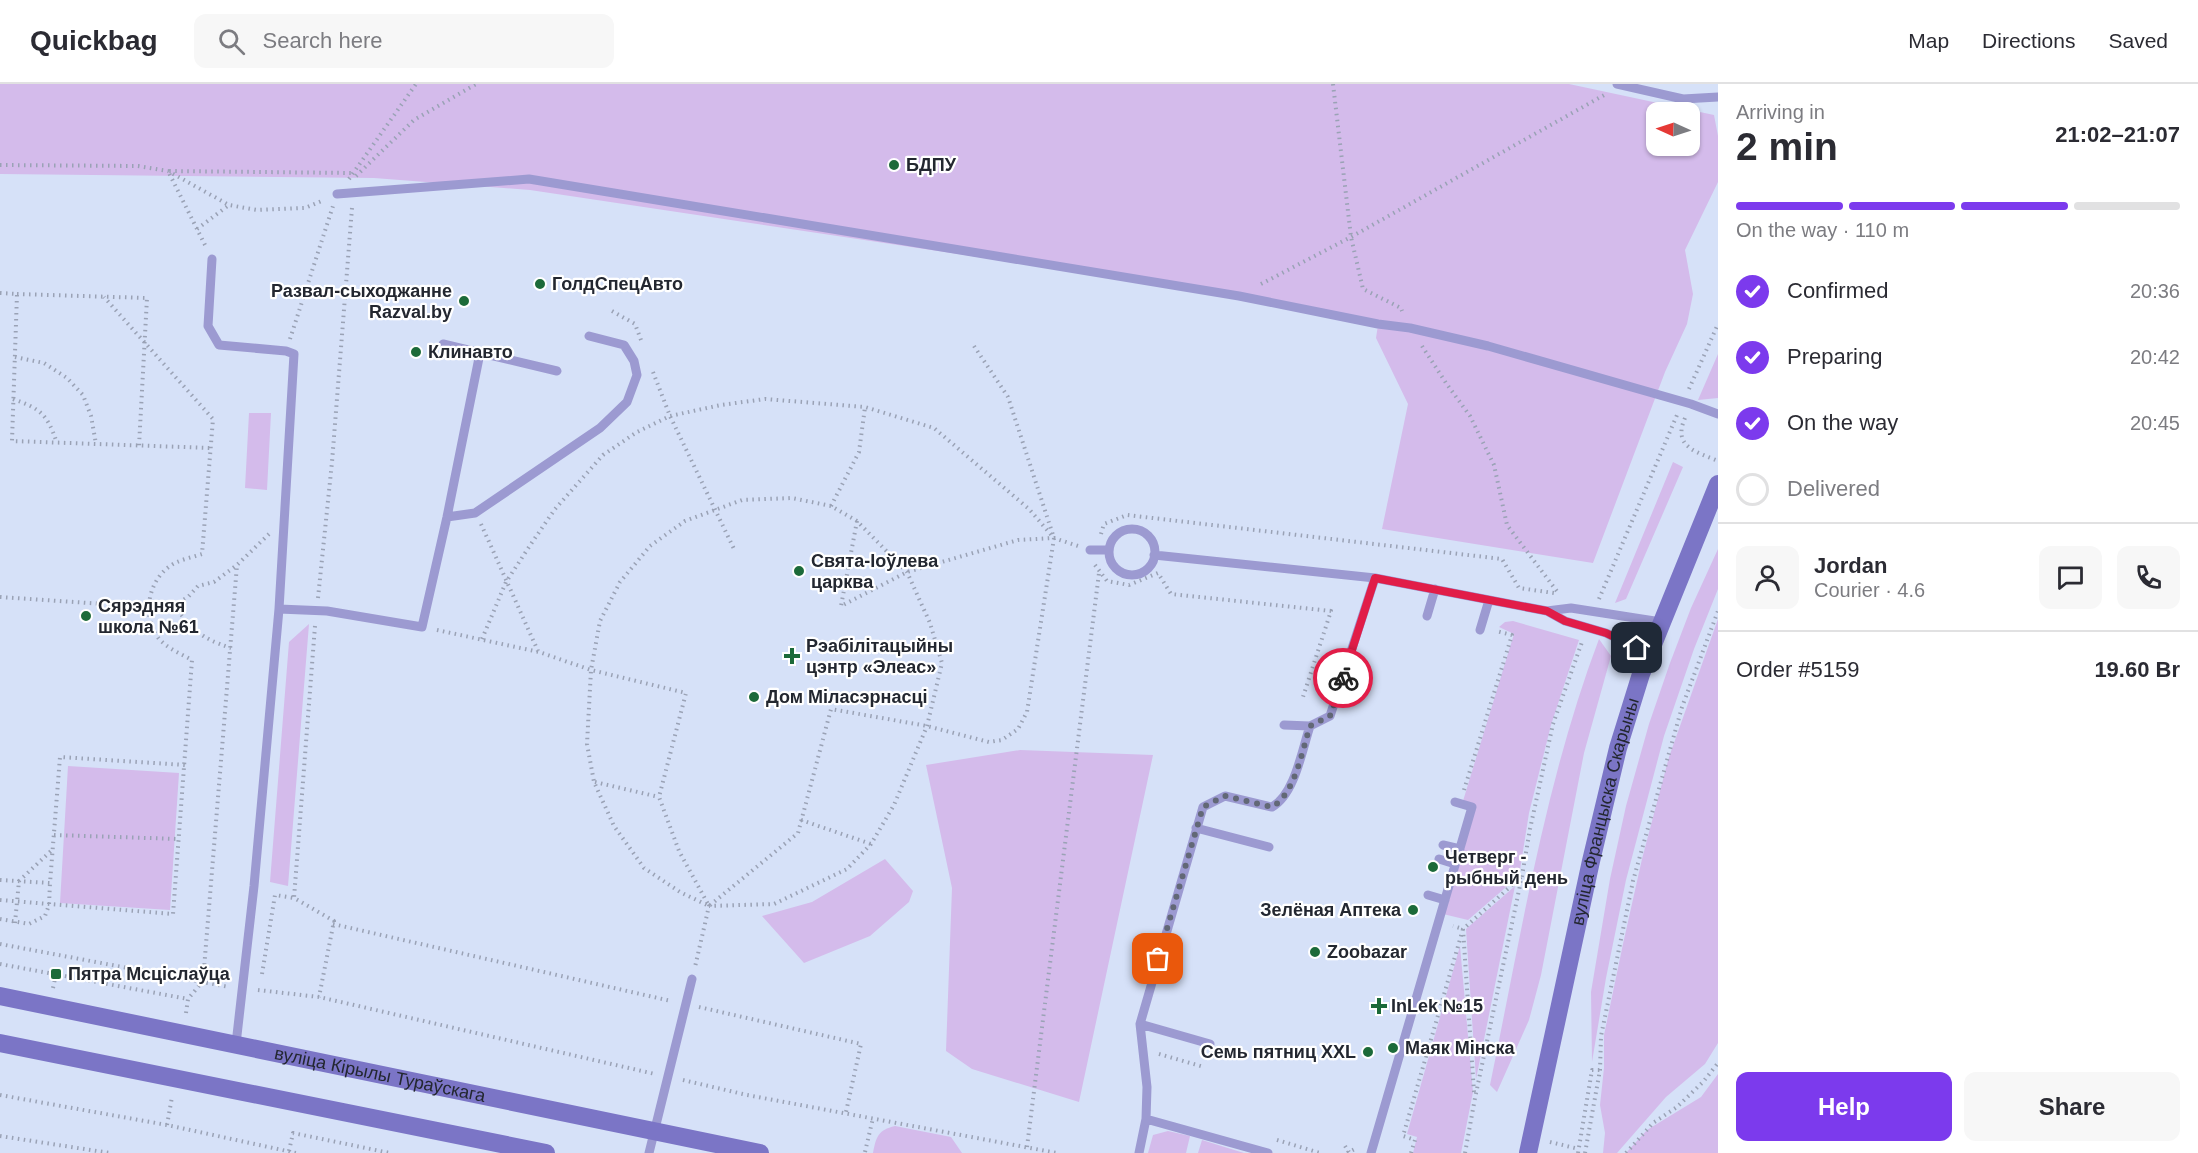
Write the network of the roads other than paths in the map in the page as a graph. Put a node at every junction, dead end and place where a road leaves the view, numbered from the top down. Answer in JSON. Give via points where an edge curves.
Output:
{"nodes":[{"id":1,"x":1620,"y":85,"type":"edge"},
{"id":2,"x":1718,"y":97,"type":"edge"},
{"id":3,"x":337,"y":194,"type":"road end"},
{"id":4,"x":212,"y":260,"type":"road end"},
{"id":5,"x":589,"y":336,"type":"dead end"},
{"id":6,"x":443,"y":345,"type":"dead end"},
{"id":7,"x":480,"y":353,"type":"junction"},
{"id":8,"x":557,"y":372,"type":"dead end"},
{"id":9,"x":1718,"y":414,"type":"edge"},
{"id":10,"x":1718,"y":484,"type":"edge"},
{"id":11,"x":447,"y":517,"type":"junction"},
{"id":12,"x":1090,"y":550,"type":"road end"},
{"id":13,"x":1109,"y":550,"type":"junction"},
{"id":14,"x":1154,"y":555,"type":"junction"},
{"id":15,"x":1375,"y":578,"type":"junction"},
{"id":16,"x":1435,"y":589,"type":"junction"},
{"id":17,"x":1489,"y":600,"type":"junction"},
{"id":18,"x":279,"y":609,"type":"junction"},
{"id":19,"x":1547,"y":611,"type":"junction"},
{"id":20,"x":1427,"y":616,"type":"dead end"},
{"id":21,"x":1661,"y":622,"type":"junction"},
{"id":22,"x":1480,"y":630,"type":"dead end"},
{"id":23,"x":1649,"y":654,"type":"junction"},
{"id":24,"x":1284,"y":725,"type":"dead end"},
{"id":25,"x":1310,"y":726,"type":"junction"},
{"id":26,"x":1455,"y":802,"type":"dead end"},
{"id":27,"x":1196,"y":828,"type":"junction"},
{"id":28,"x":1443,"y":845,"type":"dead end"},
{"id":29,"x":1269,"y":847,"type":"dead end"},
{"id":30,"x":1460,"y":849,"type":"junction"},
{"id":31,"x":1439,"y":859,"type":"dead end"},
{"id":32,"x":1455,"y":864,"type":"junction"},
{"id":33,"x":1428,"y":895,"type":"dead end"},
{"id":34,"x":1445,"y":900,"type":"junction"},
{"id":35,"x":692,"y":979,"type":"road end"},
{"id":36,"x":0,"y":996,"type":"edge"},
{"id":37,"x":1140,"y":1024,"type":"junction"},
{"id":38,"x":0,"y":1043,"type":"edge"},
{"id":39,"x":236,"y":1044,"type":"junction"},
{"id":40,"x":1210,"y":1044,"type":"dead end"},
{"id":41,"x":1146,"y":1119,"type":"junction"},
{"id":42,"x":654,"y":1132,"type":"junction"},
{"id":43,"x":1530,"y":1145,"type":"edge"},
{"id":44,"x":546,"y":1153,"type":"edge"},
{"id":45,"x":649,"y":1153,"type":"edge"},
{"id":46,"x":760,"y":1153,"type":"edge"},
{"id":47,"x":1139,"y":1153,"type":"edge"},
{"id":48,"x":1268,"y":1153,"type":"edge"},
{"id":49,"x":1371,"y":1153,"type":"edge"}],
"edges":[{"from":1,"to":2,"type":"lane","via":[[1683,99]]},
{"from":3,"to":9,"type":"lane","via":[[529,179],[1239,296],[1410,328],[1488,346]]},
{"from":4,"to":18,"type":"lane","via":[[208,326],[219,345],[294,354]]},
{"from":5,"to":11,"type":"lane","via":[[624,345],[634,361],[637,375],[627,402],[600,428],[475,513]]},
{"from":6,"to":7,"type":"lane"},
{"from":7,"to":8,"type":"lane"},
{"from":7,"to":11,"type":"lane"},
{"from":10,"to":21,"type":"main road","name":"вуліца Францыска Скарыны"},
{"from":11,"to":18,"type":"lane","via":[[422,627],[316,610]]},
{"from":12,"to":13,"type":"lane"},
{"from":13,"to":14,"type":"lane","via":[[1116,568],[1130,575],[1145,571]]},
{"from":13,"to":14,"type":"lane","via":[[1116,534],[1136,529],[1149,536]]},
{"from":14,"to":15,"type":"lane"},
{"from":15,"to":16,"type":"lane"},
{"from":15,"to":25,"type":"lane","via":[[1330,716]]},
{"from":16,"to":17,"type":"lane"},
{"from":16,"to":20,"type":"lane"},
{"from":17,"to":19,"type":"lane"},
{"from":17,"to":22,"type":"lane"},
{"from":18,"to":39,"type":"lane"},
{"from":19,"to":21,"type":"lane","via":[[1571,608]]},
{"from":19,"to":23,"type":"lane"},
{"from":21,"to":23,"type":"main road","name":"вуліца Францыска Скарыны"},
{"from":23,"to":43,"type":"main road","name":"вуліца Францыска Скарыны","via":[[1605,798]]},
{"from":24,"to":25,"type":"lane"},
{"from":25,"to":27,"type":"lane","via":[[1282,802],[1272,807],[1225,796],[1203,807]]},
{"from":26,"to":30,"type":"lane","via":[[1472,807]]},
{"from":27,"to":29,"type":"lane"},
{"from":27,"to":37,"type":"lane"},
{"from":28,"to":30,"type":"lane"},
{"from":30,"to":32,"type":"lane"},
{"from":31,"to":32,"type":"lane"},
{"from":32,"to":34,"type":"lane"},
{"from":33,"to":34,"type":"lane"},
{"from":34,"to":49,"type":"lane"},
{"from":35,"to":42,"type":"lane"},
{"from":36,"to":39,"type":"main road","name":"вуліца Кірылы Тураўскага"},
{"from":37,"to":40,"type":"lane"},
{"from":37,"to":41,"type":"lane","via":[[1147,1087]]},
{"from":38,"to":44,"type":"main road"},
{"from":39,"to":42,"type":"main road","name":"вуліца Кірылы Тураўскага"},
{"from":41,"to":47,"type":"lane"},
{"from":41,"to":48,"type":"lane"},
{"from":42,"to":45,"type":"lane"},
{"from":42,"to":46,"type":"main road","name":"вуліца Кірылы Тураўскага"}]}
